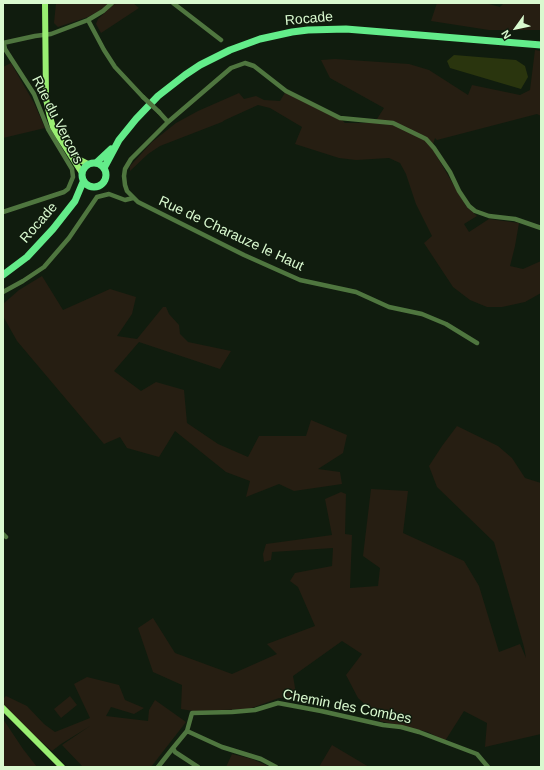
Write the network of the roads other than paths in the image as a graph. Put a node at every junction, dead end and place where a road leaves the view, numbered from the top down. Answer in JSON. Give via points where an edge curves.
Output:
{"nodes":[{"id":1,"x":45,"y":3,"type":"edge"},
{"id":2,"x":112,"y":3,"type":"edge"},
{"id":3,"x":173,"y":3,"type":"edge"},
{"id":4,"x":88,"y":20,"type":"junction"},
{"id":5,"x":45,"y":35,"type":"junction"},
{"id":6,"x":221,"y":40,"type":"dead end"},
{"id":7,"x":3,"y":44,"type":"edge"},
{"id":8,"x":541,"y":45,"type":"edge"},
{"id":9,"x":168,"y":122,"type":"junction"},
{"id":10,"x":117,"y":143,"type":"junction"},
{"id":11,"x":68,"y":151,"type":"junction"},
{"id":12,"x":92,"y":164,"type":"junction"},
{"id":13,"x":104,"y":168,"type":"junction"},
{"id":14,"x":82,"y":173,"type":"junction"},
{"id":15,"x":83,"y":182,"type":"junction"},
{"id":16,"x":91,"y":188,"type":"junction"},
{"id":17,"x":133,"y":198,"type":"junction"},
{"id":18,"x":75,"y":201,"type":"junction"},
{"id":19,"x":3,"y":212,"type":"edge"},
{"id":20,"x":541,"y":228,"type":"edge"},
{"id":21,"x":3,"y":275,"type":"edge"},
{"id":22,"x":3,"y":292,"type":"edge"},
{"id":23,"x":477,"y":343,"type":"dead end"},
{"id":24,"x":3,"y":708,"type":"edge"},
{"id":25,"x":187,"y":731,"type":"junction"},
{"id":26,"x":173,"y":748,"type":"junction"},
{"id":27,"x":62,"y":767,"type":"edge"},
{"id":28,"x":158,"y":767,"type":"edge"},
{"id":29,"x":198,"y":767,"type":"edge"},
{"id":30,"x":276,"y":767,"type":"edge"},
{"id":31,"x":488,"y":767,"type":"edge"}],
"edges":[{"from":1,"to":5,"type":"street"},
{"from":2,"to":4,"type":"street"},
{"from":3,"to":6,"type":"street"},
{"from":4,"to":5,"type":"street"},
{"from":4,"to":9,"type":"street","bridge":true,"via":[[113,63]]},
{"from":5,"to":7,"type":"street"},
{"from":5,"to":11,"type":"street","via":[[46,99],[53,127]]},
{"from":7,"to":19,"type":"street","name":"Rue du Vercors","via":[[34,94],[48,130],[72,169],[73,177],[64,192]]},
{"from":8,"to":10,"type":"main road","name":"Rocade","via":[[346,29],[308,30],[275,35],[230,50],[185,75],[147,107]]},
{"from":9,"to":17,"type":"street","via":[[131,159],[125,169],[125,185]]},
{"from":9,"to":20,"type":"street","via":[[231,68],[245,63],[254,66],[286,91],[340,118],[393,123],[426,139],[450,172],[469,206],[475,211]]},
{"from":10,"to":12,"type":"main road","name":"Rocade"},
{"from":10,"to":13,"type":"main road","name":"Rocade"},
{"from":11,"to":12,"type":"street","via":[[78,159]]},
{"from":11,"to":14,"type":"street"},
{"from":12,"to":13,"type":"main road"},
{"from":12,"to":14,"type":"main road","via":[[85,166]]},
{"from":13,"to":16,"type":"main road","via":[[107,175],[104,182],[98,187]]},
{"from":14,"to":15,"type":"main road"},
{"from":15,"to":16,"type":"main road"},
{"from":15,"to":18,"type":"main road","name":"Rocade"},
{"from":16,"to":18,"type":"main road","name":"Rocade"},
{"from":17,"to":22,"type":"street","via":[[125,200],[109,194],[97,197],[69,238],[44,267]]},
{"from":17,"to":23,"type":"street","name":"Rue de Charauze le Haut","via":[[244,255],[300,280],[356,292],[389,307],[422,314],[446,324]]},
{"from":18,"to":21,"type":"main road","name":"Rocade","via":[[39,245]]},
{"from":24,"to":27,"type":"street"},
{"from":25,"to":26,"type":"street"},
{"from":25,"to":30,"type":"street"},
{"from":25,"to":31,"type":"street","name":"Chemin des Combes","via":[[192,714],[256,710],[278,703],[419,732],[477,754]]},
{"from":26,"to":28,"type":"street"},
{"from":26,"to":29,"type":"street"}]}
